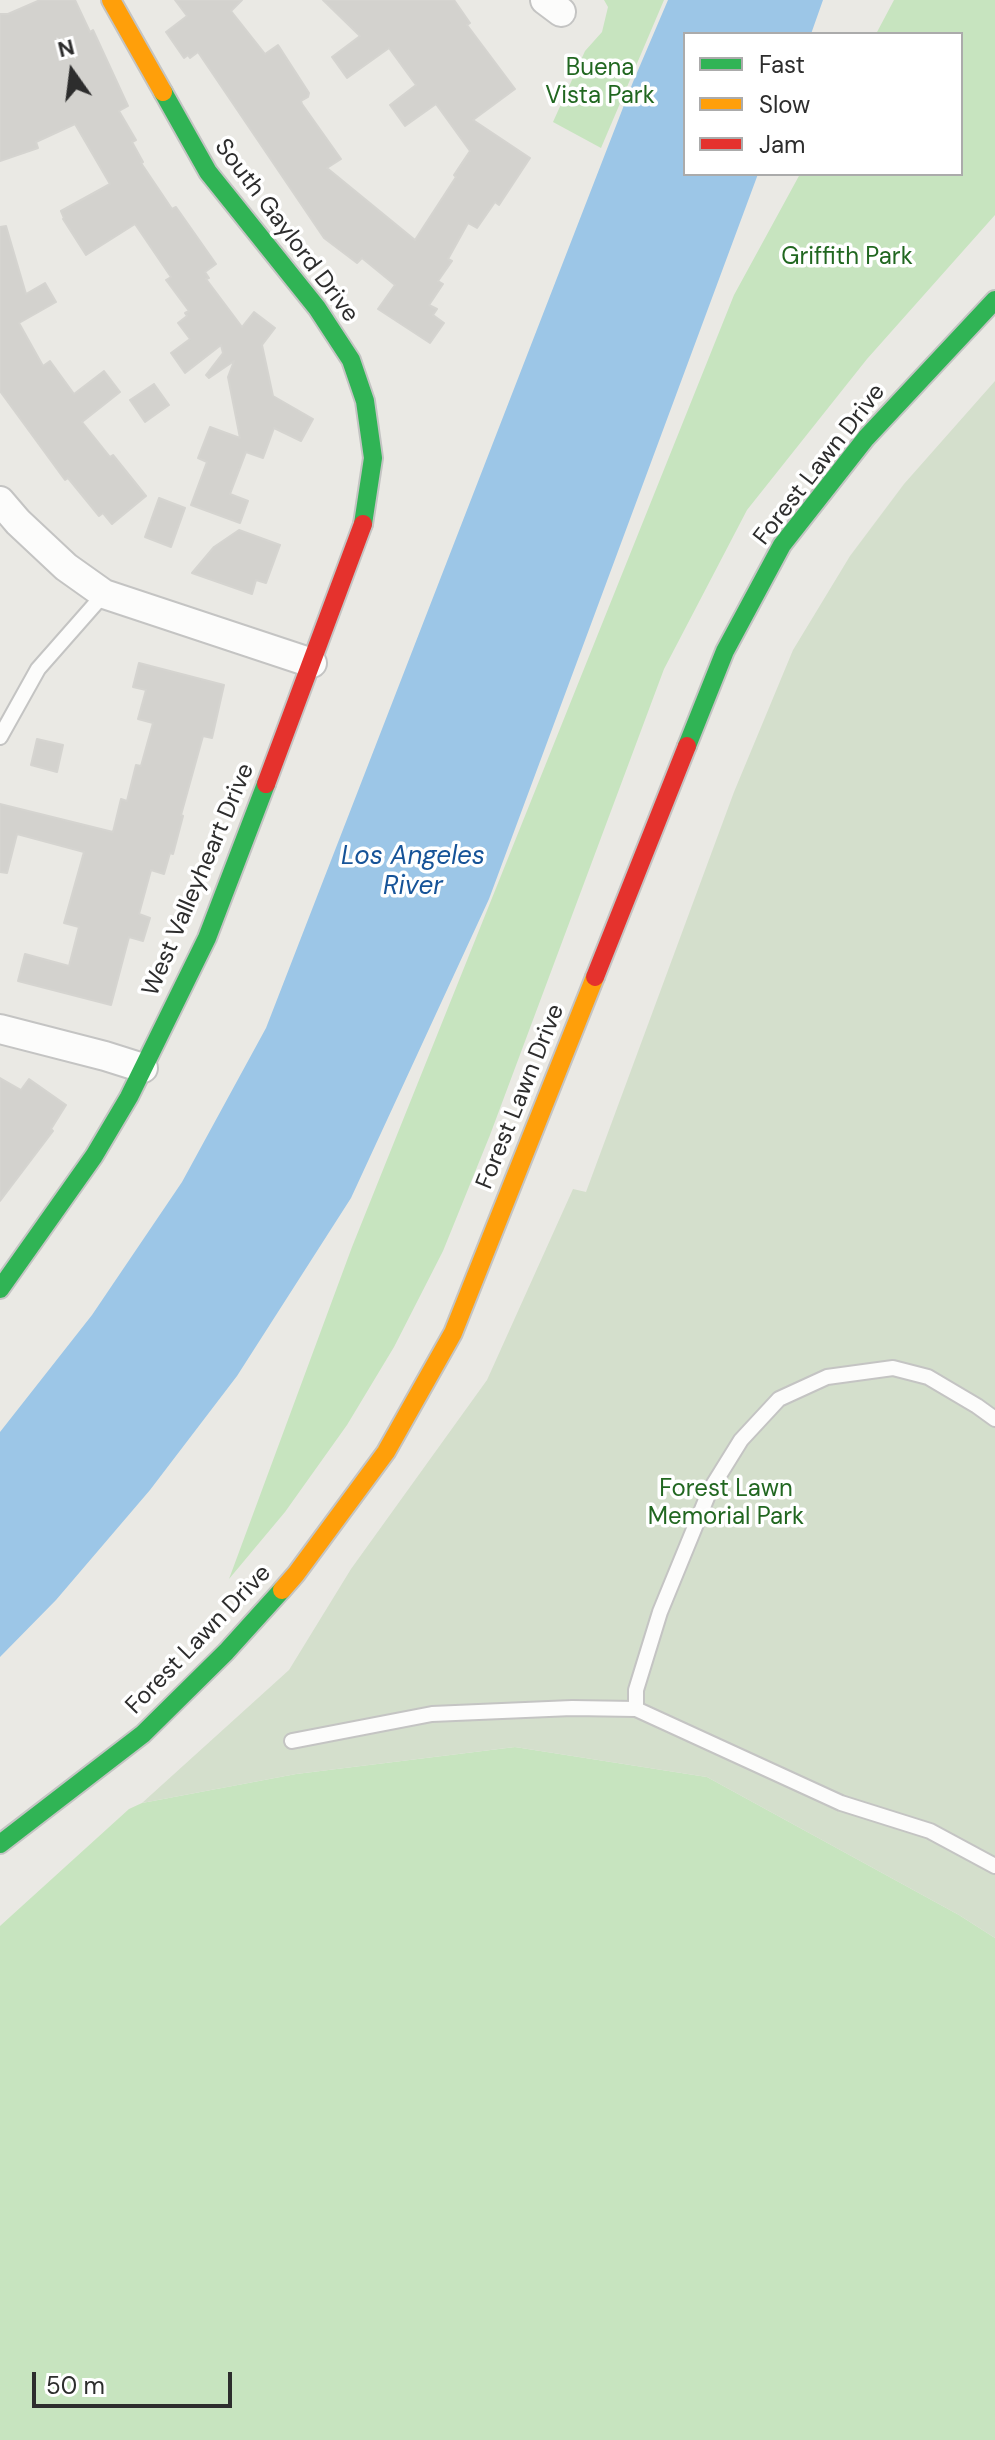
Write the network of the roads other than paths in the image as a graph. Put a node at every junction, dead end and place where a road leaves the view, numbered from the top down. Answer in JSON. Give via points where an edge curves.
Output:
{"nodes":[{"id":1,"x":111,"y":0,"type":"edge"},
{"id":2,"x":995,"y":300,"type":"edge"},
{"id":3,"x":373,"y":458,"type":"joint"},
{"id":4,"x":0,"y":501,"type":"edge"},
{"id":5,"x":104,"y":594,"type":"junction"},
{"id":6,"x":312,"y":663,"type":"junction"},
{"id":7,"x":0,"y":737,"type":"edge"},
{"id":8,"x":0,"y":1029,"type":"edge"},
{"id":9,"x":143,"y":1068,"type":"junction"},
{"id":10,"x":0,"y":1289,"type":"edge"},
{"id":11,"x":995,"y":1419,"type":"edge"},
{"id":12,"x":636,"y":1709,"type":"junction"},
{"id":13,"x":292,"y":1741,"type":"dead end"},
{"id":14,"x":0,"y":1844,"type":"edge"},
{"id":15,"x":995,"y":1866,"type":"edge"}],
"edges":[{"from":1,"to":3,"type":"street","name":"South Gaylord Drive","via":[[208,172],[317,308],[351,360],[365,401]]},
{"from":2,"to":14,"type":"street","name":"Forest Lawn Drive","via":[[866,438],[782,545],[725,651],[453,1333],[386,1452],[296,1574],[215,1662],[143,1734]]},
{"from":3,"to":6,"type":"street","name":"West Valleyheart Drive","via":[[363,523]]},
{"from":4,"to":5,"type":"street","via":[[66,567]]},
{"from":5,"to":6,"type":"street"},
{"from":5,"to":7,"type":"lane","via":[[38,669]]},
{"from":6,"to":9,"type":"street","name":"West Valleyheart Drive","via":[[207,938]]},
{"from":8,"to":9,"type":"street"},
{"from":9,"to":10,"type":"street","name":"West Valleyheart Drive","via":[[94,1156]]},
{"from":11,"to":12,"type":"lane","via":[[928,1377],[893,1368],[827,1377],[779,1399],[741,1440],[710,1490],[660,1612],[636,1690]]},
{"from":12,"to":13,"type":"lane","via":[[432,1714]]},
{"from":12,"to":15,"type":"lane","via":[[841,1803],[930,1831]]}]}
